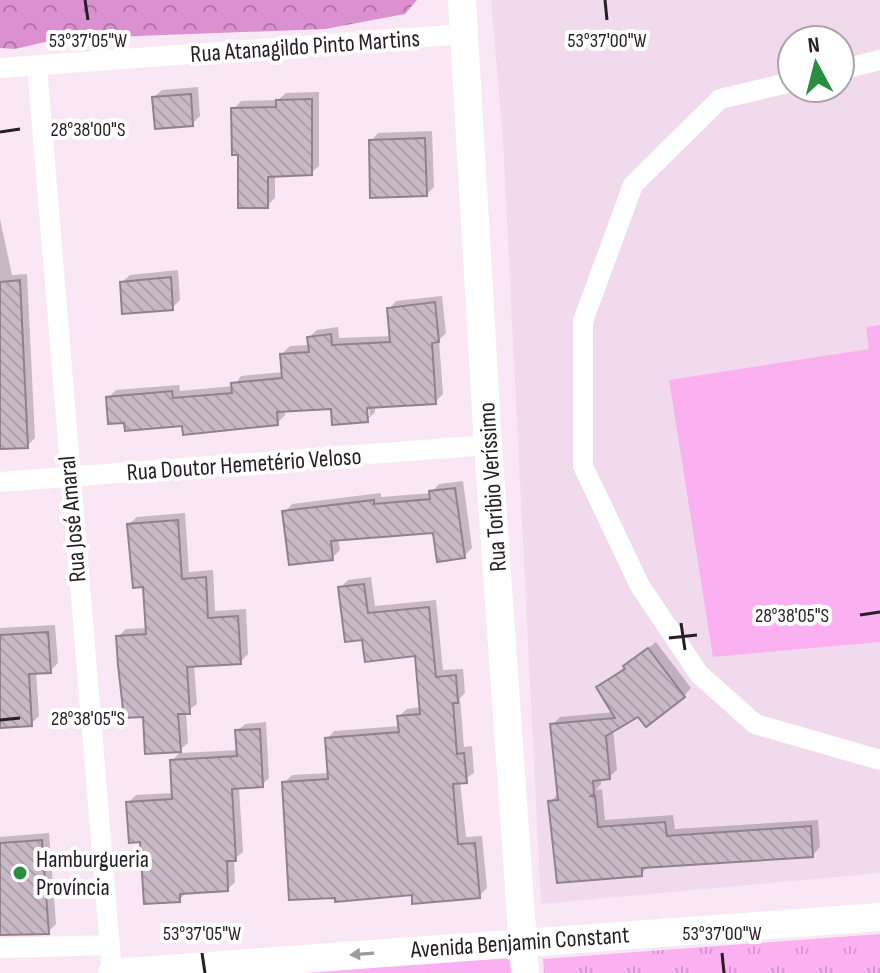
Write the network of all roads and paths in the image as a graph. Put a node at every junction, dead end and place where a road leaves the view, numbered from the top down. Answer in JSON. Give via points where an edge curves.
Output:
{"nodes":[{"id":1,"x":462,"y":0,"type":"edge"},
{"id":2,"x":465,"y":34,"type":"junction"},
{"id":3,"x":880,"y":60,"type":"edge"},
{"id":4,"x":37,"y":66,"type":"junction"},
{"id":5,"x":856,"y":66,"type":"edge"},
{"id":6,"x":0,"y":68,"type":"edge"},
{"id":7,"x":776,"y":86,"type":"edge"},
{"id":8,"x":488,"y":445,"type":"junction"},
{"id":9,"x":68,"y":477,"type":"junction"},
{"id":10,"x":0,"y":482,"type":"edge"},
{"id":11,"x":880,"y":760,"type":"edge"},
{"id":12,"x":880,"y":917,"type":"edge"},
{"id":13,"x":523,"y":941,"type":"junction"},
{"id":14,"x":110,"y":945,"type":"junction"},
{"id":15,"x":0,"y":948,"type":"edge"},
{"id":16,"x":112,"y":973,"type":"edge"},
{"id":17,"x":525,"y":973,"type":"edge"}],
"edges":[{"from":1,"to":2,"type":"street","name":"Rua Toríbio Veríssimo"},
{"from":2,"to":4,"type":"street","name":"Rua Atanagildo Pinto Martins"},
{"from":2,"to":8,"type":"street","name":"Rua Toríbio Veríssimo"},
{"from":3,"to":5,"type":"street"},
{"from":4,"to":6,"type":"street","name":"Rua Atanagildo Pinto Martins"},
{"from":4,"to":9,"type":"street","name":"Rua José Amaral"},
{"from":7,"to":11,"type":"street","via":[[720,99],[633,185],[583,321],[583,466],[640,586],[699,674],[755,724]]},
{"from":8,"to":9,"type":"street","name":"Rua Doutor Hemetério Veloso"},
{"from":8,"to":13,"type":"street","name":"Rua Toríbio Veríssimo"},
{"from":9,"to":10,"type":"street","name":"Rua Doutor Hemetério Veloso"},
{"from":9,"to":14,"type":"street","name":"Rua José Amaral"},
{"from":12,"to":13,"type":"street","name":"Avenida Benjamin Constant"},
{"from":13,"to":16,"type":"street","name":"Avenida Benjamin Constant","one_way":true},
{"from":13,"to":17,"type":"street","name":"Rua Toríbio Veríssimo"},
{"from":14,"to":15,"type":"street"},
{"from":14,"to":16,"type":"street","name":"Rua José Amaral"}]}
